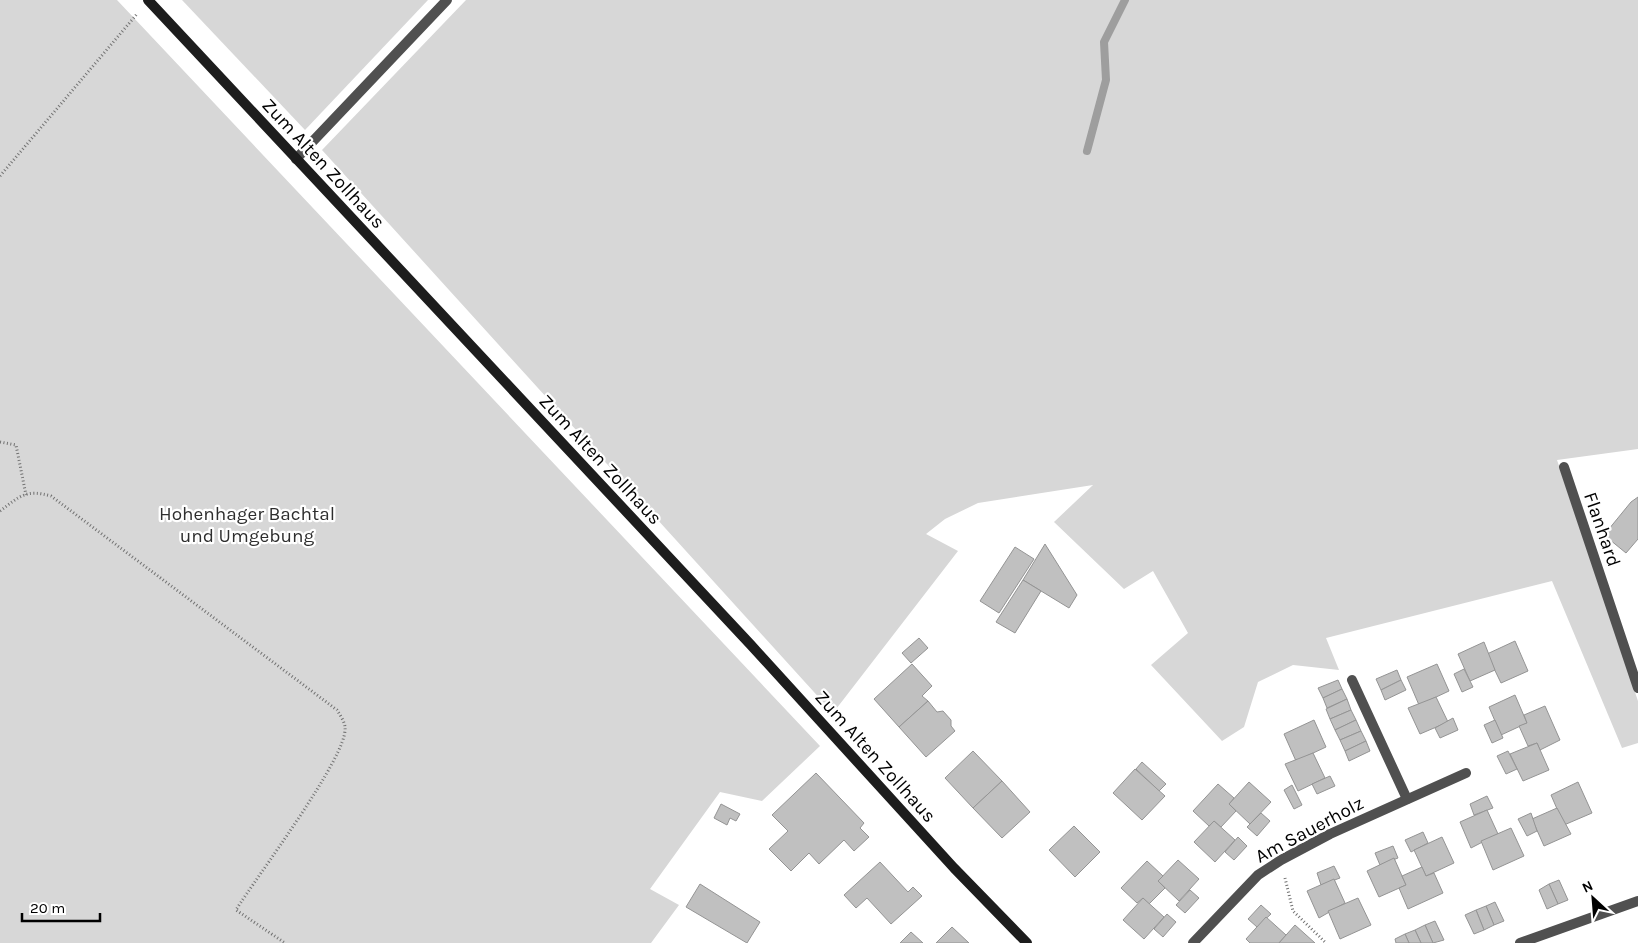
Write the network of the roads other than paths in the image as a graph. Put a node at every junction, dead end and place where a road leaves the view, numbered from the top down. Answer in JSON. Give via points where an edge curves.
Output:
{"nodes":[{"id":1,"x":148,"y":0,"type":"edge"},
{"id":2,"x":447,"y":0,"type":"edge"},
{"id":3,"x":296,"y":159,"type":"junction"},
{"id":4,"x":1564,"y":467,"type":"dead end"},
{"id":5,"x":1352,"y":680,"type":"dead end"},
{"id":6,"x":1638,"y":688,"type":"edge"},
{"id":7,"x":1466,"y":773,"type":"dead end"},
{"id":8,"x":1407,"y":799,"type":"junction"},
{"id":9,"x":1638,"y":901,"type":"edge"},
{"id":10,"x":1027,"y":943,"type":"edge"},
{"id":11,"x":1193,"y":943,"type":"edge"},
{"id":12,"x":1520,"y":943,"type":"edge"}],
"edges":[{"from":1,"to":3,"type":"main road","name":"Zum Alten Zollhaus"},
{"from":2,"to":3,"type":"street"},
{"from":3,"to":10,"type":"main road","name":"Zum Alten Zollhaus"},
{"from":4,"to":6,"type":"street","name":"Flanhard"},
{"from":5,"to":8,"type":"street"},
{"from":7,"to":8,"type":"street","name":"Am Sauerholz"},
{"from":8,"to":11,"type":"street","name":"Am Sauerholz","via":[[1330,834],[1258,875]]},
{"from":9,"to":12,"type":"street"}]}
